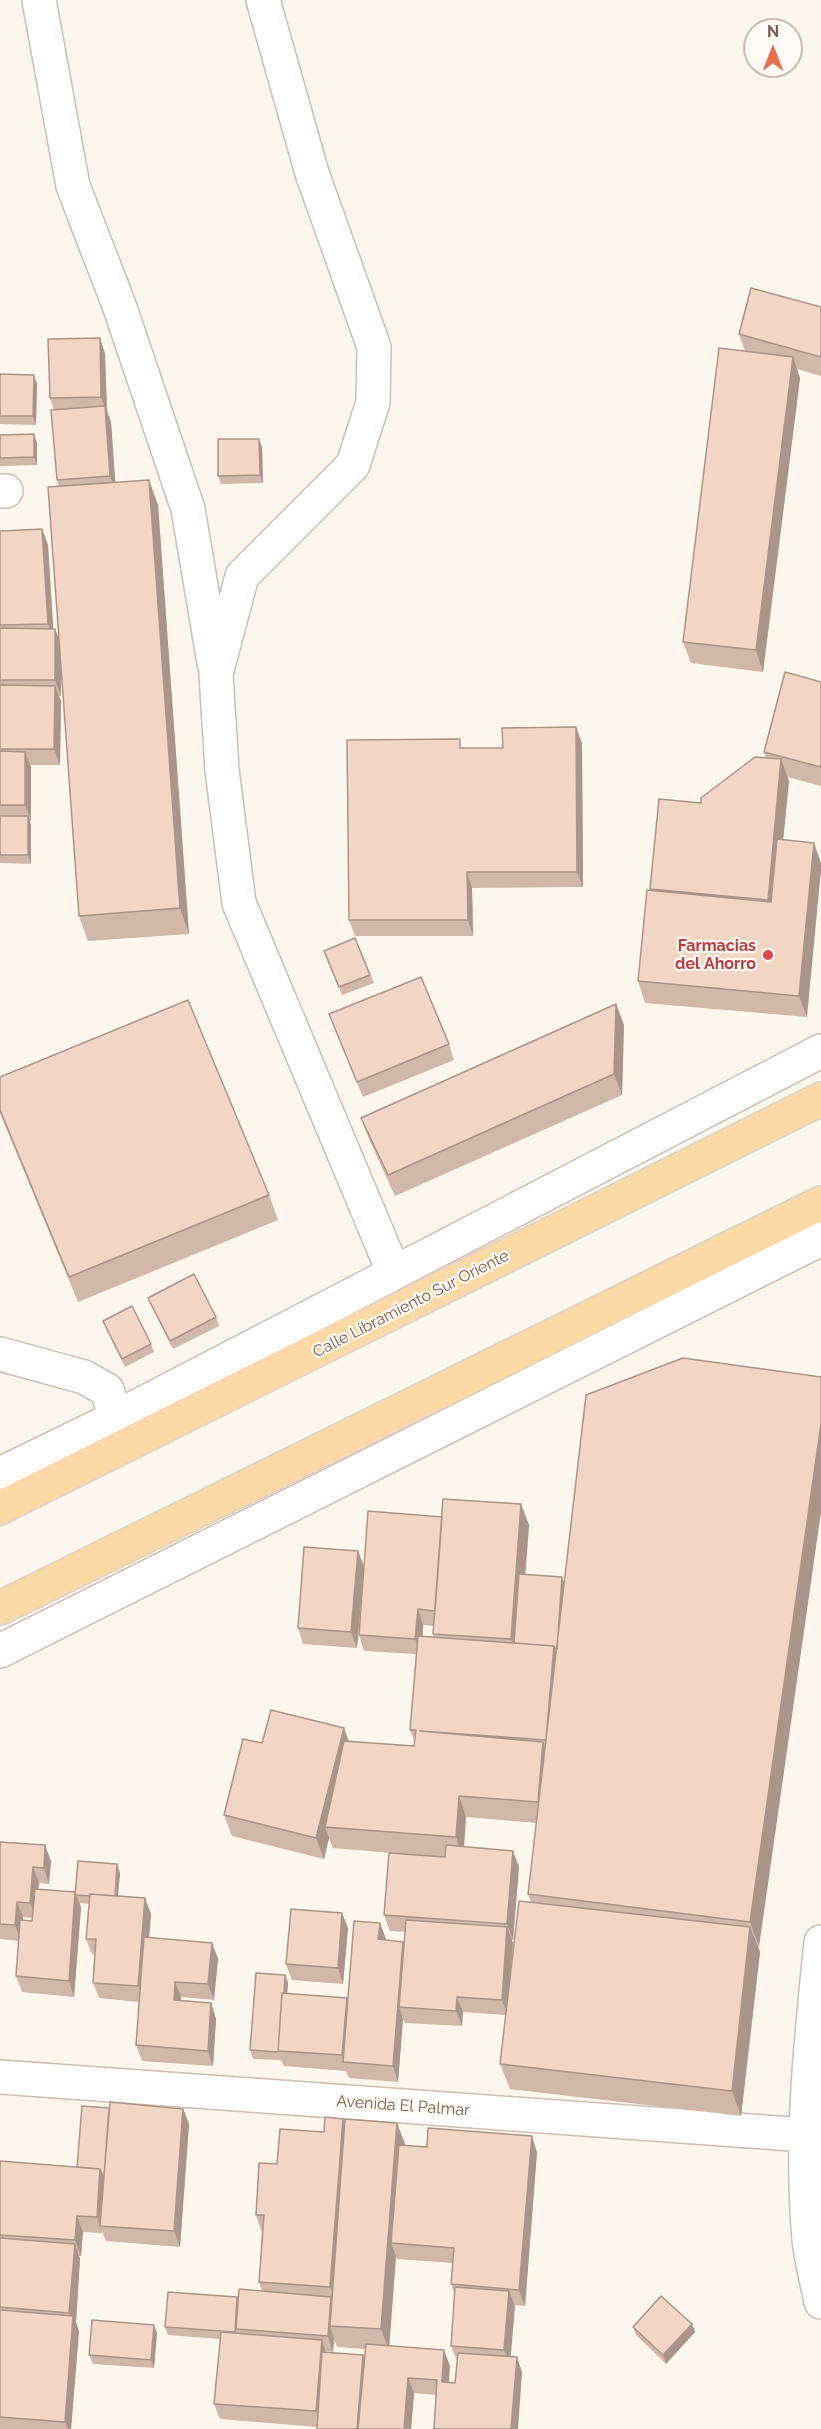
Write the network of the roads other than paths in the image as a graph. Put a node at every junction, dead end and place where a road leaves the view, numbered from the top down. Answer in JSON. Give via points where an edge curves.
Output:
{"nodes":[{"id":1,"x":39,"y":0,"type":"edge"},
{"id":2,"x":263,"y":0,"type":"edge"},
{"id":3,"x":216,"y":674,"type":"junction"},
{"id":4,"x":821,"y":1051,"type":"edge"},
{"id":5,"x":821,"y":1099,"type":"edge"},
{"id":6,"x":821,"y":1203,"type":"edge"},
{"id":7,"x":821,"y":1239,"type":"edge"},
{"id":8,"x":394,"y":1273,"type":"junction"},
{"id":9,"x":0,"y":1354,"type":"edge"},
{"id":10,"x":111,"y":1420,"type":"junction"},
{"id":11,"x":0,"y":1474,"type":"edge"},
{"id":12,"x":0,"y":1508,"type":"edge"},
{"id":13,"x":0,"y":1608,"type":"edge"},
{"id":14,"x":0,"y":1651,"type":"edge"},
{"id":15,"x":821,"y":1942,"type":"edge"},
{"id":16,"x":817,"y":2028,"type":"edge"},
{"id":17,"x":0,"y":2077,"type":"edge"},
{"id":18,"x":806,"y":2135,"type":"junction"},
{"id":19,"x":821,"y":2302,"type":"edge"}],
"edges":[{"from":1,"to":3,"type":"street","via":[[73,186],[119,305],[188,509]]},
{"from":2,"to":3,"type":"street","via":[[312,173],[374,347],[373,402],[353,465],[242,576]]},
{"from":3,"to":8,"type":"street","via":[[222,770],[239,903]]},
{"from":4,"to":8,"type":"street"},
{"from":5,"to":12,"type":"main road","name":"Calle Libramiento Sur Oriente"},
{"from":6,"to":13,"type":"main road"},
{"from":7,"to":14,"type":"street"},
{"from":8,"to":10,"type":"street"},
{"from":9,"to":10,"type":"street","via":[[84,1377],[107,1390]]},
{"from":10,"to":11,"type":"street"},
{"from":15,"to":16,"type":"street"},
{"from":16,"to":18,"type":"street"},
{"from":17,"to":18,"type":"street","name":"Avenida El Palmar"},
{"from":18,"to":19,"type":"street","via":[[809,2240]]}]}
